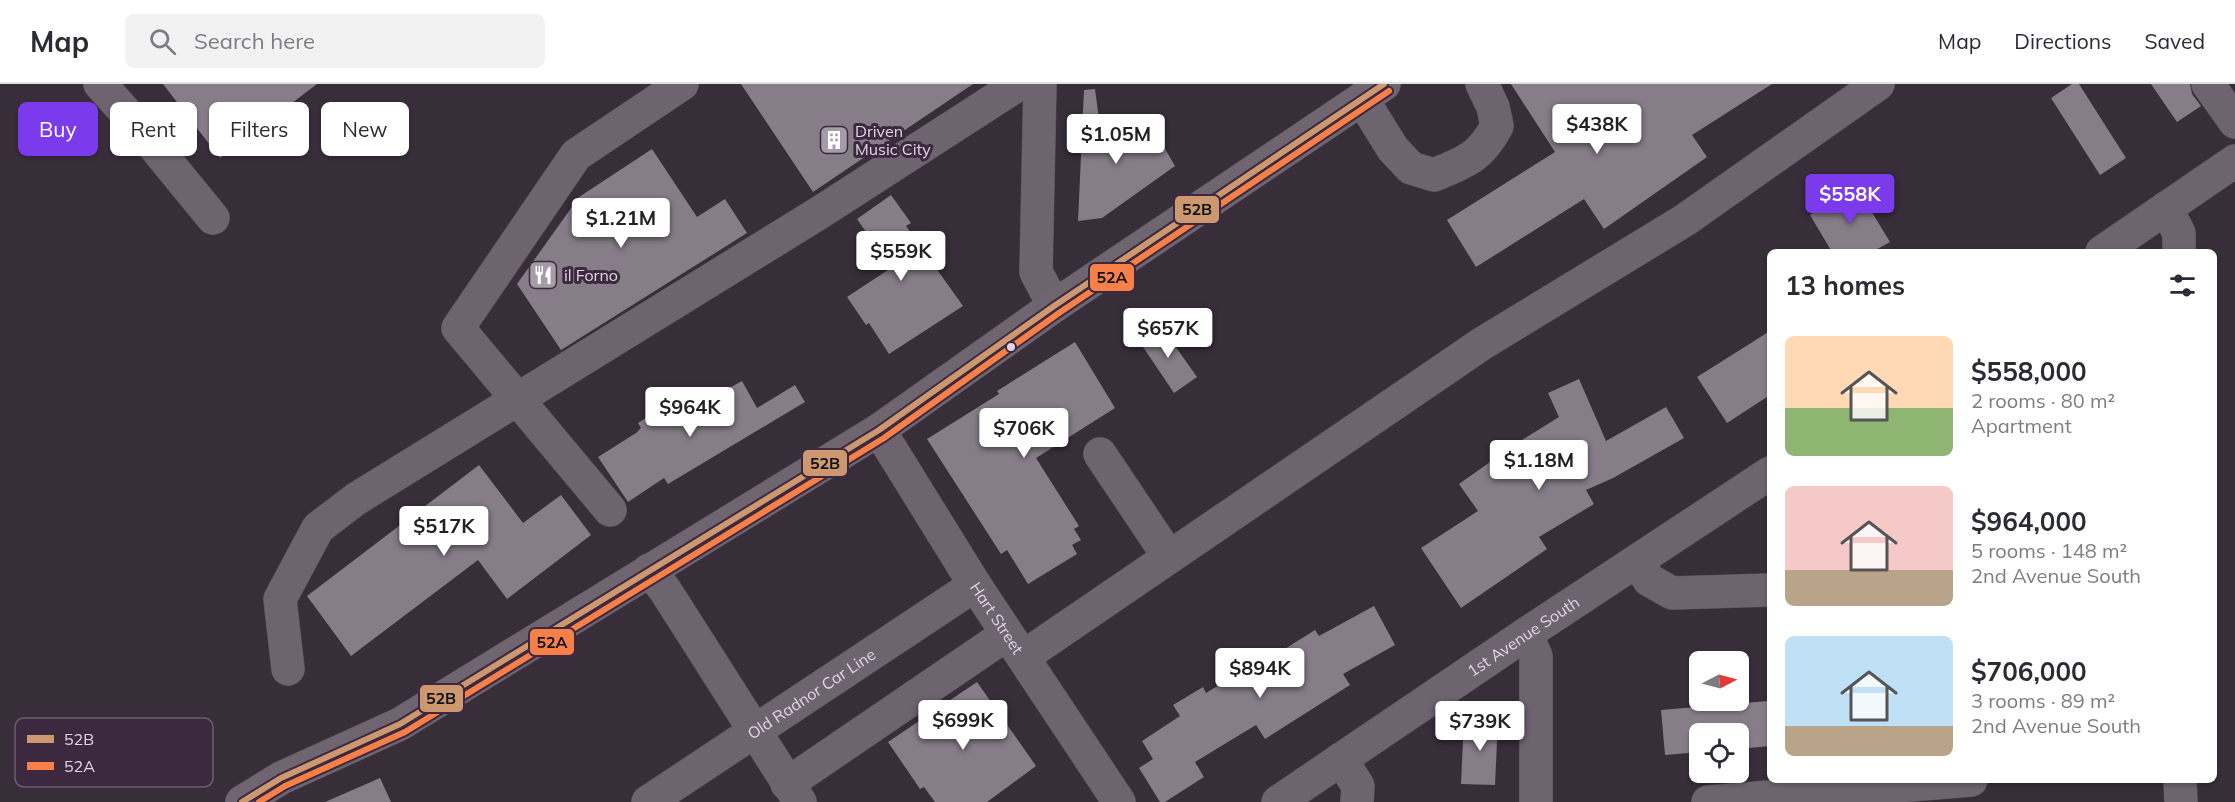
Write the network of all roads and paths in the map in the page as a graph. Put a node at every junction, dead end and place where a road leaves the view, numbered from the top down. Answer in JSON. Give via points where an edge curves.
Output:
{"nodes":[{"id":1,"x":99,"y":84,"type":"edge"},
{"id":2,"x":682,"y":84,"type":"edge"},
{"id":3,"x":1019,"y":84,"type":"edge"},
{"id":4,"x":1040,"y":84,"type":"edge"},
{"id":5,"x":1482,"y":84,"type":"edge"},
{"id":6,"x":1878,"y":84,"type":"edge"},
{"id":7,"x":2208,"y":84,"type":"edge"},
{"id":8,"x":1373,"y":91,"type":"edge"},
{"id":9,"x":2235,"y":122,"type":"edge"},
{"id":10,"x":2235,"y":161,"type":"edge"},
{"id":11,"x":2166,"y":208,"type":"junction"},
{"id":12,"x":213,"y":218,"type":"dead end"},
{"id":13,"x":2106,"y":249,"type":"edge"},
{"id":14,"x":2180,"y":249,"type":"edge"},
{"id":15,"x":1054,"y":306,"type":"junction"},
{"id":16,"x":517,"y":399,"type":"junction"},
{"id":17,"x":879,"y":430,"type":"junction"},
{"id":18,"x":1100,"y":454,"type":"dead end"},
{"id":19,"x":1767,"y":475,"type":"edge"},
{"id":20,"x":610,"y":510,"type":"dead end"},
{"id":21,"x":1169,"y":557,"type":"junction"},
{"id":22,"x":1636,"y":561,"type":"junction"},
{"id":23,"x":649,"y":570,"type":"junction"},
{"id":24,"x":975,"y":585,"type":"junction"},
{"id":25,"x":1767,"y":590,"type":"edge"},
{"id":26,"x":1526,"y":634,"type":"junction"},
{"id":27,"x":1015,"y":646,"type":"junction"},
{"id":28,"x":288,"y":669,"type":"dead end"},
{"id":29,"x":756,"y":730,"type":"junction"},
{"id":30,"x":1341,"y":759,"type":"junction"},
{"id":31,"x":1936,"y":783,"type":"edge"},
{"id":32,"x":1982,"y":783,"type":"edge"},
{"id":33,"x":2180,"y":783,"type":"edge"},
{"id":34,"x":793,"y":793,"type":"edge"},
{"id":35,"x":657,"y":800,"type":"edge"},
{"id":36,"x":1723,"y":801,"type":"edge"},
{"id":37,"x":242,"y":802,"type":"edge"},
{"id":38,"x":1119,"y":802,"type":"edge"},
{"id":39,"x":1278,"y":802,"type":"edge"},
{"id":40,"x":1358,"y":802,"type":"edge"},
{"id":41,"x":1536,"y":802,"type":"edge"},
{"id":42,"x":1984,"y":802,"type":"edge"},
{"id":43,"x":2181,"y":802,"type":"edge"}],
"edges":[{"from":1,"to":12,"type":"street"},
{"from":2,"to":16,"type":"street","via":[[576,155],[458,328]]},
{"from":3,"to":16,"type":"street"},
{"from":4,"to":15,"type":"street","via":[[1036,272]]},
{"from":5,"to":8,"type":"street","via":[[1497,126],[1472,158],[1434,175],[1411,168],[1393,149]]},
{"from":6,"to":21,"type":"street","via":[[1685,220],[1483,343]]},
{"from":7,"to":9,"type":"street"},
{"from":8,"to":15,"type":"main road"},
{"from":10,"to":11,"type":"street"},
{"from":11,"to":13,"type":"street"},
{"from":11,"to":14,"type":"street","via":[[2179,233]]},
{"from":15,"to":17,"type":"main road"},
{"from":16,"to":20,"type":"street"},
{"from":16,"to":28,"type":"street","via":[[356,499],[318,528],[280,599]]},
{"from":17,"to":23,"type":"main road"},
{"from":17,"to":24,"type":"street","name":"Hart Street"},
{"from":18,"to":21,"type":"street"},
{"from":19,"to":22,"type":"street","name":"1st Avenue South"},
{"from":21,"to":27,"type":"street"},
{"from":22,"to":25,"type":"street","via":[[1649,580],[1672,593]]},
{"from":22,"to":26,"type":"street","name":"1st Avenue South"},
{"from":23,"to":29,"type":"street"},
{"from":23,"to":37,"type":"main road","via":[[400,724],[281,778]]},
{"from":24,"to":27,"type":"street","name":"Hart Street"},
{"from":24,"to":29,"type":"street","name":"Old Radnor Car Line"},
{"from":26,"to":30,"type":"street","name":"1st Avenue South"},
{"from":26,"to":41,"type":"street","via":[[1536,656]]},
{"from":27,"to":34,"type":"street"},
{"from":27,"to":38,"type":"street","name":"Hart Street"},
{"from":29,"to":34,"type":"street"},
{"from":29,"to":35,"type":"street","name":"Old Radnor Car Line"},
{"from":30,"to":39,"type":"street","name":"1st Avenue South"},
{"from":30,"to":40,"type":"street","via":[[1358,786]]},
{"from":31,"to":36,"type":"street"},
{"from":32,"to":42,"type":"street"},
{"from":33,"to":43,"type":"street"}]}
